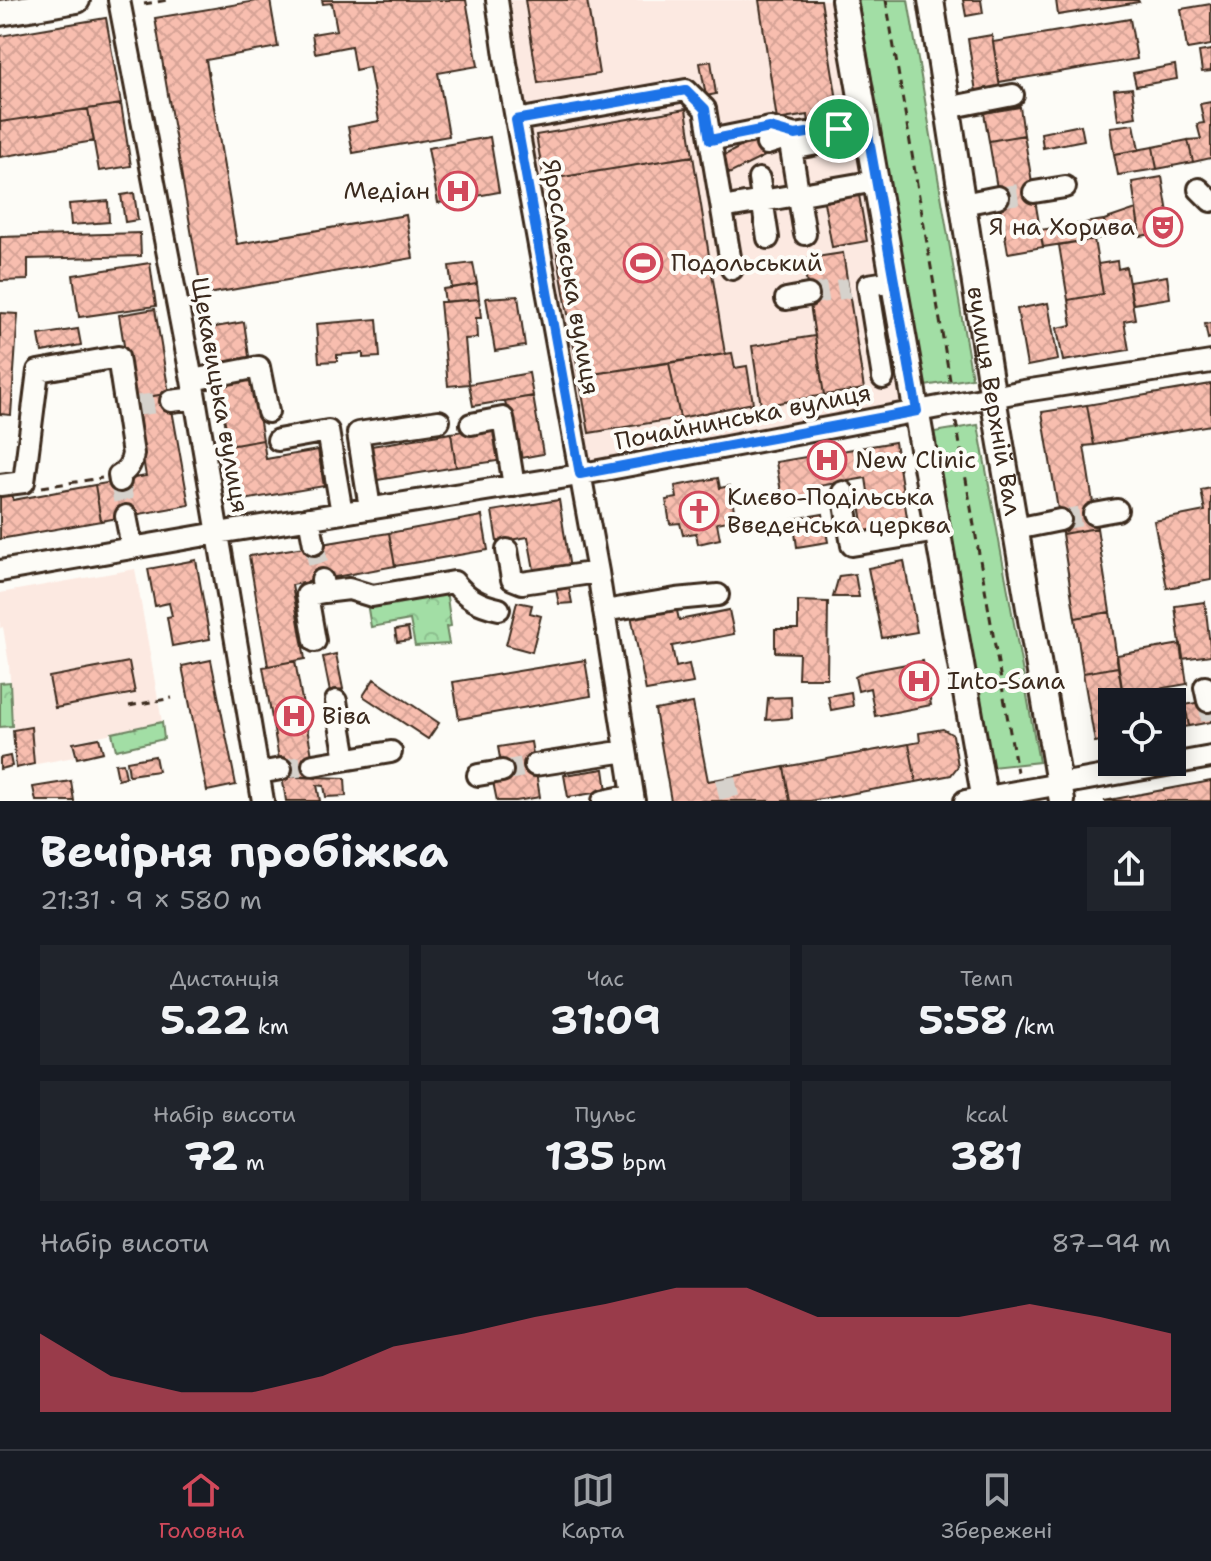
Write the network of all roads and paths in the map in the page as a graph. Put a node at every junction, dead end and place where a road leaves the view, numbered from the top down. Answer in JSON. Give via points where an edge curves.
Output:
{"nodes":[{"id":1,"x":77,"y":0,"type":"edge"},
{"id":2,"x":119,"y":0,"type":"edge"},
{"id":3,"x":168,"y":0,"type":"edge"},
{"id":4,"x":497,"y":0,"type":"edge"},
{"id":5,"x":844,"y":0,"type":"edge"},
{"id":6,"x":886,"y":0,"type":"edge"},
{"id":7,"x":931,"y":0,"type":"edge"},
{"id":8,"x":144,"y":4,"type":"dead end"},
{"id":9,"x":0,"y":13,"type":"edge"},
{"id":10,"x":1013,"y":95,"type":"dead end"},
{"id":11,"x":947,"y":108,"type":"junction"},
{"id":12,"x":516,"y":120,"type":"junction"},
{"id":13,"x":867,"y":130,"type":"junction"},
{"id":14,"x":795,"y":135,"type":"junction"},
{"id":15,"x":710,"y":140,"type":"junction"},
{"id":16,"x":767,"y":144,"type":"dead end"},
{"id":17,"x":759,"y":179,"type":"dead end"},
{"id":18,"x":876,"y":181,"type":"junction"},
{"id":19,"x":1065,"y":187,"type":"dead end"},
{"id":20,"x":1034,"y":192,"type":"tunnel mouth"},
{"id":21,"x":798,"y":195,"type":"junction"},
{"id":22,"x":998,"y":197,"type":"tunnel mouth"},
{"id":23,"x":763,"y":201,"type":"junction"},
{"id":24,"x":963,"y":204,"type":"junction"},
{"id":25,"x":722,"y":208,"type":"junction"},
{"id":26,"x":805,"y":234,"type":"dead end"},
{"id":27,"x":768,"y":238,"type":"dead end"},
{"id":28,"x":732,"y":269,"type":"dead end"},
{"id":29,"x":894,"y":281,"type":"junction"},
{"id":30,"x":808,"y":295,"type":"tunnel mouth"},
{"id":31,"x":786,"y":299,"type":"dead end"},
{"id":32,"x":1211,"y":362,"type":"edge"},
{"id":33,"x":883,"y":378,"type":"dead end"},
{"id":34,"x":951,"y":386,"type":"dead end"},
{"id":35,"x":194,"y":389,"type":"junction"},
{"id":36,"x":993,"y":397,"type":"junction"},
{"id":37,"x":171,"y":401,"type":"tunnel mouth"},
{"id":38,"x":917,"y":411,"type":"junction"},
{"id":39,"x":268,"y":412,"type":"dead end"},
{"id":40,"x":439,"y":421,"type":"dead end"},
{"id":41,"x":956,"y":422,"type":"dead end"},
{"id":42,"x":471,"y":424,"type":"dead end"},
{"id":43,"x":278,"y":440,"type":"dead end"},
{"id":44,"x":580,"y":474,"type":"junction"},
{"id":45,"x":120,"y":478,"type":"joint"},
{"id":46,"x":24,"y":482,"type":"junction"},
{"id":47,"x":0,"y":485,"type":"edge"},
{"id":48,"x":514,"y":486,"type":"junction"},
{"id":49,"x":843,"y":492,"type":"dead end"},
{"id":50,"x":370,"y":508,"type":"junction"},
{"id":51,"x":1117,"y":510,"type":"dead end"},
{"id":52,"x":342,"y":513,"type":"junction"},
{"id":53,"x":1094,"y":514,"type":"tunnel mouth"},
{"id":54,"x":126,"y":516,"type":"tunnel mouth"},
{"id":55,"x":309,"y":518,"type":"junction"},
{"id":56,"x":1060,"y":520,"type":"tunnel mouth"},
{"id":57,"x":1016,"y":529,"type":"junction"},
{"id":58,"x":938,"y":531,"type":"junction"},
{"id":59,"x":218,"y":533,"type":"junction"},
{"id":60,"x":314,"y":544,"type":"tunnel mouth"},
{"id":61,"x":132,"y":547,"type":"junction"},
{"id":62,"x":507,"y":550,"type":"dead end"},
{"id":63,"x":0,"y":571,"type":"edge"},
{"id":64,"x":598,"y":572,"type":"junction"},
{"id":65,"x":718,"y":595,"type":"dead end"},
{"id":66,"x":499,"y":609,"type":"dead end"},
{"id":67,"x":604,"y":611,"type":"junction"},
{"id":68,"x":315,"y":641,"type":"dead end"},
{"id":69,"x":172,"y":698,"type":"dead end"},
{"id":70,"x":336,"y":701,"type":"dead end"},
{"id":71,"x":129,"y":706,"type":"dead end"},
{"id":72,"x":626,"y":751,"type":"junction"},
{"id":73,"x":391,"y":752,"type":"dead end"},
{"id":74,"x":1211,"y":757,"type":"edge"},
{"id":75,"x":346,"y":759,"type":"junction"},
{"id":76,"x":313,"y":765,"type":"tunnel mouth"},
{"id":77,"x":535,"y":765,"type":"tunnel mouth"},
{"id":78,"x":281,"y":769,"type":"tunnel mouth"},
{"id":79,"x":502,"y":771,"type":"tunnel mouth"},
{"id":80,"x":1017,"y":772,"type":"dead end"},
{"id":81,"x":259,"y":773,"type":"junction"},
{"id":82,"x":478,"y":775,"type":"dead end"},
{"id":83,"x":1061,"y":793,"type":"edge"},
{"id":84,"x":634,"y":798,"type":"edge"},
{"id":85,"x":978,"y":800,"type":"edge"},
{"id":86,"x":263,"y":801,"type":"edge"},
{"id":87,"x":603,"y":801,"type":"edge"}],
"edges":[{"from":1,"to":9,"type":"main road"},
{"from":2,"to":35,"type":"street","name":"Щекавицька вулиця"},
{"from":3,"to":8,"type":"path"},
{"from":4,"to":12,"type":"street","name":"Ярославська вулиця"},
{"from":5,"to":13,"type":"main road"},
{"from":6,"to":34,"type":"path"},
{"from":7,"to":11,"type":"main road","name":"вулиця Верхній Вал"},
{"from":10,"to":11,"type":"street"},
{"from":11,"to":24,"type":"main road","name":"вулиця Верхній Вал"},
{"from":12,"to":15,"type":"street","via":[[686,90],[705,109]]},
{"from":12,"to":44,"type":"street","name":"Ярославська вулиця"},
{"from":13,"to":14,"type":"street"},
{"from":13,"to":18,"type":"main road"},
{"from":13,"to":21,"type":"street","via":[[791,149]]},
{"from":14,"to":15,"type":"street","via":[[770,128]]},
{"from":14,"to":16,"type":"street"},
{"from":15,"to":25,"type":"street"},
{"from":17,"to":23,"type":"street"},
{"from":18,"to":21,"type":"street"},
{"from":18,"to":29,"type":"main road"},
{"from":19,"to":20,"type":"street"},
{"from":21,"to":23,"type":"street"},
{"from":21,"to":26,"type":"street"},
{"from":22,"to":24,"type":"street"},
{"from":23,"to":25,"type":"street"},
{"from":23,"to":27,"type":"street"},
{"from":24,"to":36,"type":"main road","name":"вулиця Верхній Вал"},
{"from":25,"to":28,"type":"street"},
{"from":29,"to":33,"type":"street","via":[[858,286]]},
{"from":29,"to":38,"type":"main road"},
{"from":30,"to":31,"type":"street"},
{"from":32,"to":36,"type":"street","name":"Почайнинська вулиця"},
{"from":35,"to":37,"type":"street"},
{"from":35,"to":39,"type":"street","via":[[259,367]]},
{"from":35,"to":59,"type":"street","name":"Щекавицька вулиця"},
{"from":36,"to":38,"type":"street","name":"Почайнинська вулиця"},
{"from":36,"to":57,"type":"main road","name":"вулиця Верхній Вал"},
{"from":38,"to":44,"type":"street","name":"Почайнинська вулиця"},
{"from":38,"to":58,"type":"main road"},
{"from":40,"to":50,"type":"street","via":[[358,433]]},
{"from":41,"to":80,"type":"path"},
{"from":42,"to":48,"type":"street","via":[[503,418]]},
{"from":43,"to":52,"type":"street","via":[[328,431]]},
{"from":44,"to":48,"type":"street","name":"Почайнинська вулиця"},
{"from":44,"to":64,"type":"street","name":"Ярославська вулиця"},
{"from":45,"to":46,"type":"path","via":[[36,488]]},
{"from":45,"to":46,"type":"street","via":[[133,454],[130,406],[118,357],[38,371]]},
{"from":46,"to":47,"type":"street"},
{"from":48,"to":50,"type":"street","name":"Почайнинська вулиця"},
{"from":49,"to":58,"type":"street","via":[[852,545]]},
{"from":50,"to":52,"type":"street","name":"Почайнинська вулиця"},
{"from":51,"to":53,"type":"street"},
{"from":52,"to":55,"type":"street","name":"Почайнинська вулиця"},
{"from":54,"to":61,"type":"street"},
{"from":55,"to":59,"type":"street","name":"Почайнинська вулиця"},
{"from":55,"to":60,"type":"street"},
{"from":56,"to":57,"type":"street"},
{"from":57,"to":83,"type":"main road","name":"вулиця Верхній Вал"},
{"from":58,"to":85,"type":"main road"},
{"from":59,"to":61,"type":"street","name":"Почайнинська вулиця"},
{"from":59,"to":81,"type":"street","name":"Щекавицька вулиця"},
{"from":61,"to":63,"type":"street","name":"Почайнинська вулиця"},
{"from":62,"to":64,"type":"street","via":[[512,579],[522,583]]},
{"from":64,"to":67,"type":"street","name":"Ярославська вулиця"},
{"from":65,"to":67,"type":"street"},
{"from":66,"to":68,"type":"street","via":[[482,605],[454,582],[372,596],[323,586],[307,595]]},
{"from":67,"to":72,"type":"street","name":"Ярославська вулиця"},
{"from":69,"to":71,"type":"path"},
{"from":70,"to":75,"type":"street"},
{"from":72,"to":77,"type":"street"},
{"from":72,"to":84,"type":"street","name":"Ярославська вулиця"},
{"from":73,"to":75,"type":"street"},
{"from":74,"to":83,"type":"street"},
{"from":75,"to":76,"type":"street"},
{"from":78,"to":81,"type":"street"},
{"from":79,"to":82,"type":"street"},
{"from":81,"to":86,"type":"street","name":"Щекавицька вулиця"},
{"from":83,"to":85,"type":"street"},
{"from":84,"to":87,"type":"street"}]}
